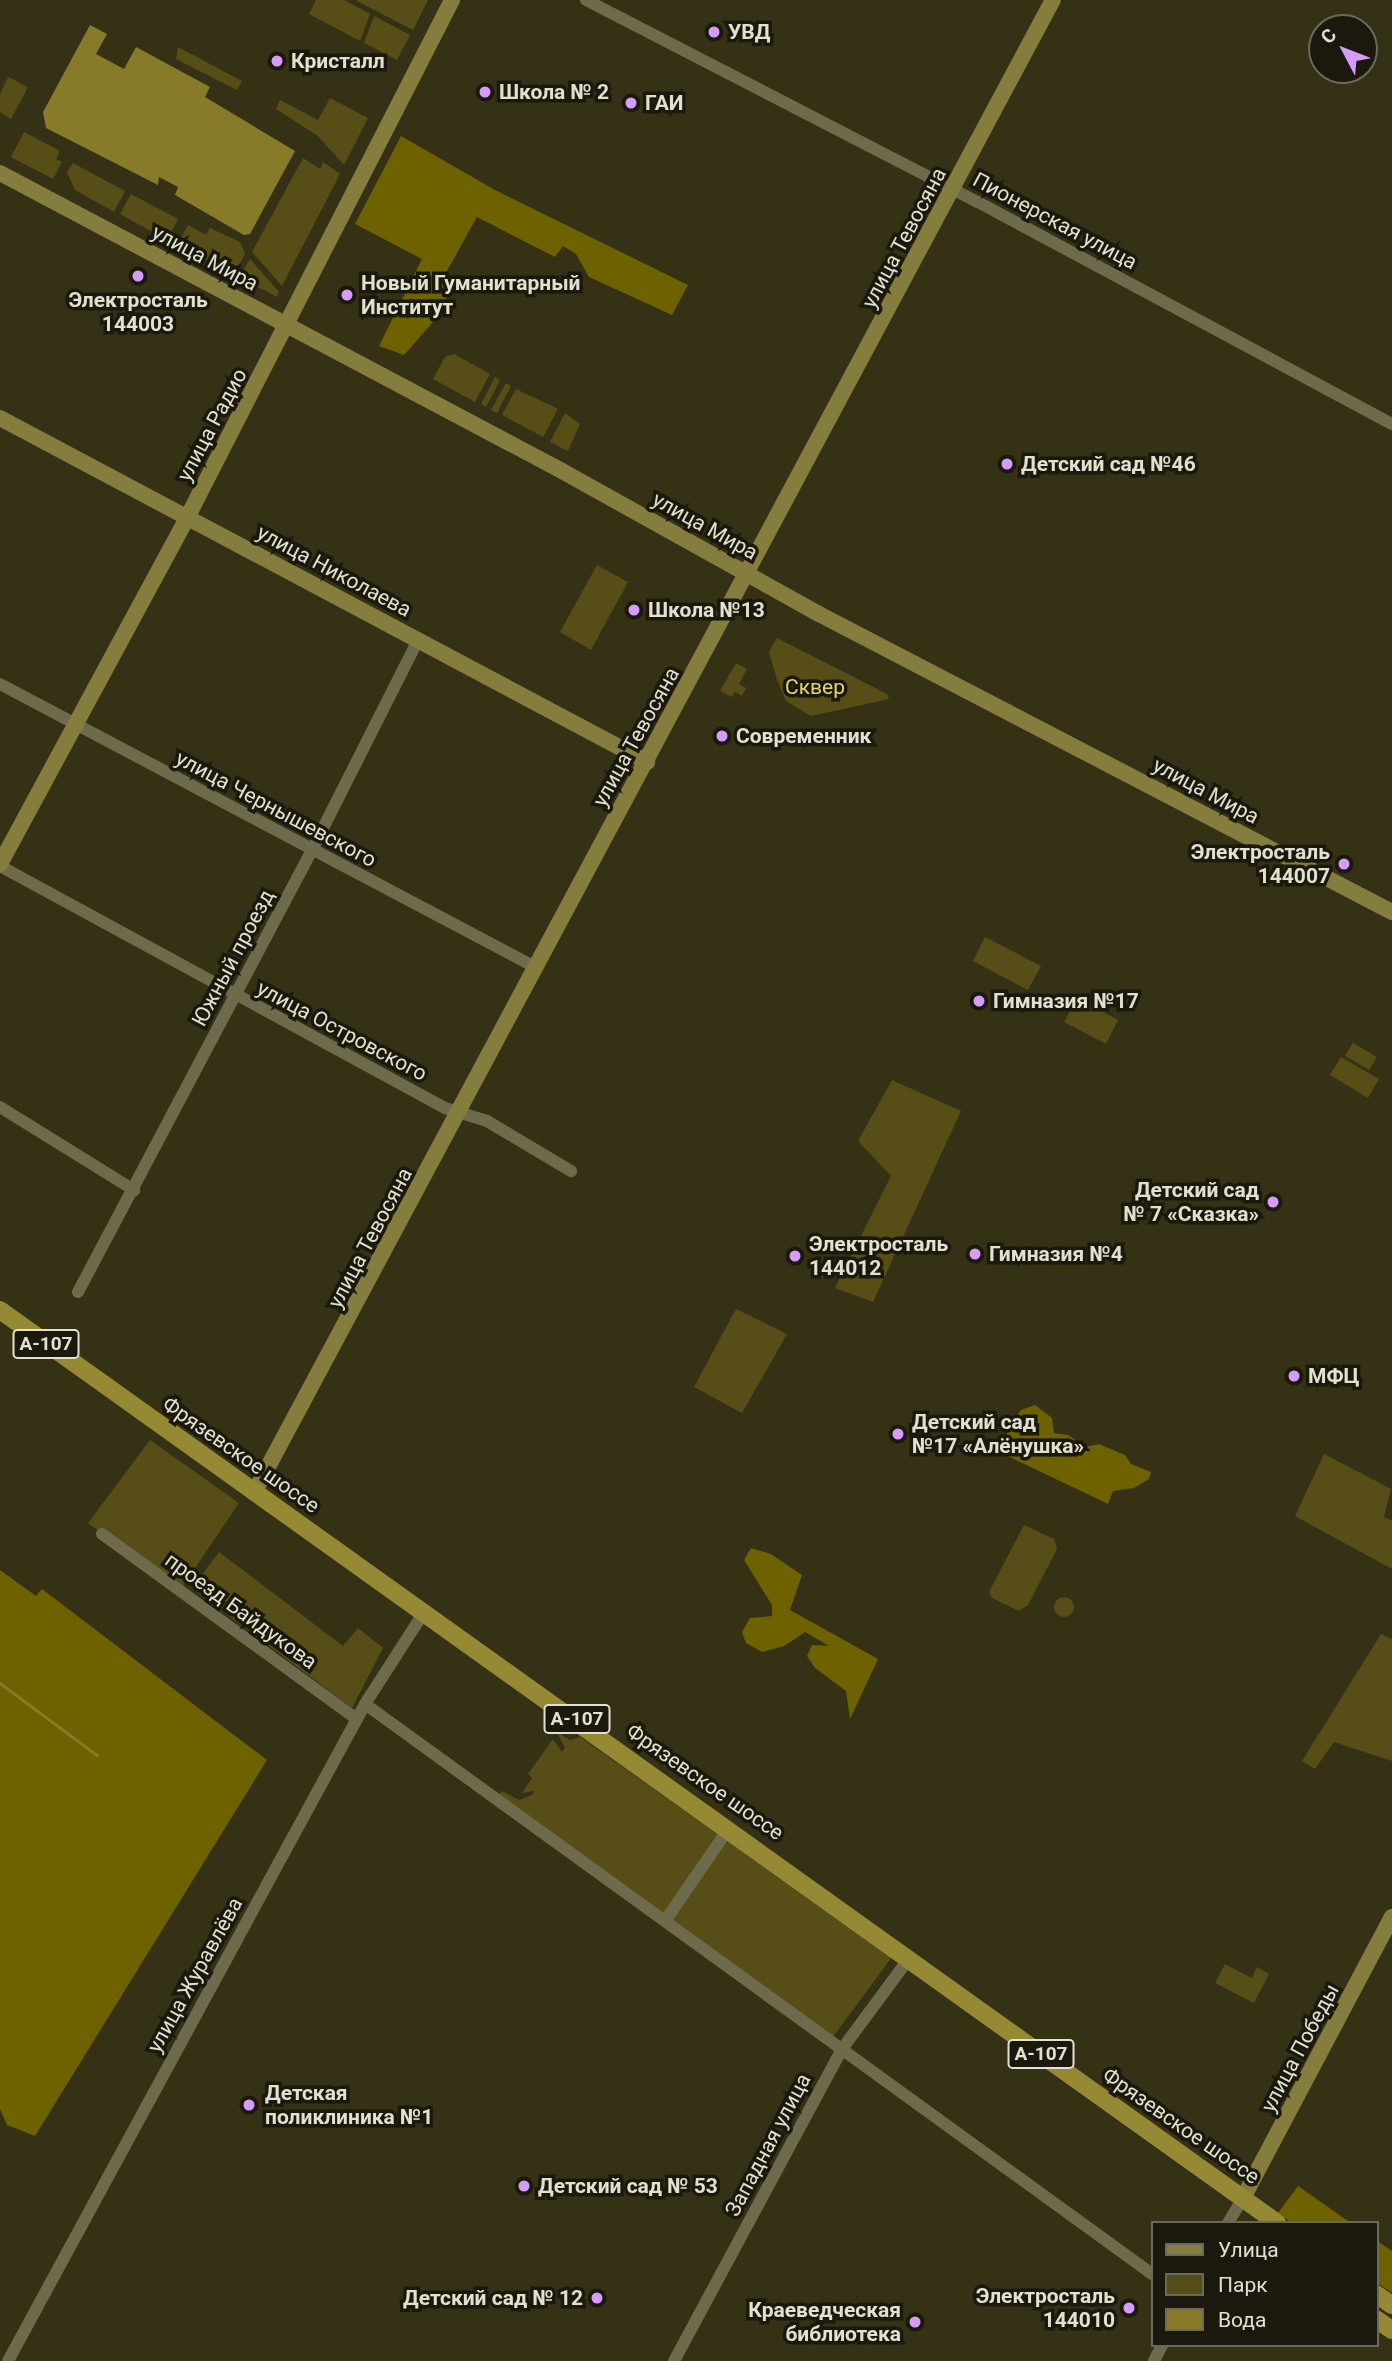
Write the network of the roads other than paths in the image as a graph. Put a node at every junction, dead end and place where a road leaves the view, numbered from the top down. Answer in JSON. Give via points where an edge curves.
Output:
{"nodes":[{"id":1,"x":452,"y":0,"type":"edge"},
{"id":2,"x":586,"y":0,"type":"edge"},
{"id":3,"x":1053,"y":0,"type":"edge"},
{"id":4,"x":0,"y":173,"type":"edge"},
{"id":5,"x":954,"y":190,"type":"junction"},
{"id":6,"x":288,"y":325,"type":"junction"},
{"id":7,"x":0,"y":418,"type":"edge"},
{"id":8,"x":1392,"y":424,"type":"edge"},
{"id":9,"x":188,"y":516,"type":"junction"},
{"id":10,"x":749,"y":575,"type":"junction"},
{"id":11,"x":418,"y":640,"type":"junction"},
{"id":12,"x":0,"y":684,"type":"edge"},
{"id":13,"x":75,"y":724,"type":"junction"},
{"id":14,"x":647,"y":762,"type":"junction"},
{"id":15,"x":312,"y":850,"type":"junction"},
{"id":16,"x":0,"y":865,"type":"edge"},
{"id":17,"x":1392,"y":912,"type":"edge"},
{"id":18,"x":535,"y":967,"type":"junction"},
{"id":19,"x":235,"y":996,"type":"junction"},
{"id":20,"x":0,"y":1107,"type":"edge"},
{"id":21,"x":462,"y":1110,"type":"junction"},
{"id":22,"x":571,"y":1171,"type":"dead end"},
{"id":23,"x":134,"y":1190,"type":"junction"},
{"id":24,"x":78,"y":1292,"type":"dead end"},
{"id":25,"x":0,"y":1310,"type":"edge"},
{"id":26,"x":254,"y":1493,"type":"junction"},
{"id":27,"x":102,"y":1534,"type":"dead end"},
{"id":28,"x":424,"y":1612,"type":"junction"},
{"id":29,"x":365,"y":1704,"type":"junction"},
{"id":30,"x":357,"y":1719,"type":"junction"},
{"id":31,"x":729,"y":1828,"type":"junction"},
{"id":32,"x":1392,"y":1917,"type":"edge"},
{"id":33,"x":665,"y":1921,"type":"junction"},
{"id":34,"x":910,"y":1957,"type":"junction"},
{"id":35,"x":842,"y":2049,"type":"junction"},
{"id":36,"x":1243,"y":2198,"type":"junction"},
{"id":37,"x":1229,"y":2221,"type":"edge"},
{"id":38,"x":1252,"y":2221,"type":"edge"},
{"id":39,"x":1274,"y":2221,"type":"edge"},
{"id":40,"x":1150,"y":2273,"type":"edge"},
{"id":41,"x":8,"y":2361,"type":"edge"},
{"id":42,"x":674,"y":2361,"type":"edge"}],
"edges":[{"from":1,"to":6,"type":"main road","name":"улица Радио"},
{"from":2,"to":5,"type":"street","name":"Пионерская улица"},
{"from":3,"to":5,"type":"main road","name":"улица Тевосяна"},
{"from":4,"to":6,"type":"main road","name":"улица Мира"},
{"from":5,"to":8,"type":"street","name":"Пионерская улица"},
{"from":5,"to":10,"type":"main road","name":"улица Тевосяна"},
{"from":6,"to":9,"type":"main road","name":"улица Радио"},
{"from":6,"to":10,"type":"main road","name":"улица Мира"},
{"from":7,"to":9,"type":"main road","name":"улица Николаева"},
{"from":9,"to":11,"type":"main road","name":"улица Николаева"},
{"from":9,"to":13,"type":"main road","name":"улица Радио"},
{"from":10,"to":14,"type":"main road","name":"улица Тевосяна"},
{"from":10,"to":17,"type":"main road","name":"улица Мира"},
{"from":11,"to":14,"type":"main road","name":"улица Николаева"},
{"from":11,"to":15,"type":"street","name":"Южный проезд"},
{"from":12,"to":13,"type":"street","name":"улица Чернышевского"},
{"from":13,"to":15,"type":"street","name":"улица Чернышевского"},
{"from":13,"to":16,"type":"main road","name":"улица Радио"},
{"from":14,"to":18,"type":"main road","name":"улица Тевосяна"},
{"from":15,"to":18,"type":"street","name":"улица Чернышевского"},
{"from":15,"to":19,"type":"street","name":"Южный проезд"},
{"from":16,"to":19,"type":"street","name":"улица Островского"},
{"from":18,"to":21,"type":"main road","name":"улица Тевосяна"},
{"from":19,"to":21,"type":"street","name":"улица Островского","via":[[445,1108]]},
{"from":19,"to":23,"type":"street","name":"Южный проезд"},
{"from":20,"to":23,"type":"street"},
{"from":21,"to":22,"type":"street"},
{"from":21,"to":26,"type":"main road","name":"улица Тевосяна"},
{"from":23,"to":24,"type":"street","name":"Южный проезд"},
{"from":25,"to":26,"type":"highway","name":"Фрязевское шоссе","number":"А-107"},
{"from":26,"to":28,"type":"highway","name":"Фрязевское шоссе","number":"А-107"},
{"from":27,"to":30,"type":"street","name":"проезд Байдукова"},
{"from":28,"to":29,"type":"street","name":"улица Журавлёва"},
{"from":28,"to":31,"type":"highway","name":"Фрязевское шоссе","number":"А-107"},
{"from":29,"to":30,"type":"street","name":"улица Журавлёва"},
{"from":29,"to":33,"type":"street"},
{"from":30,"to":41,"type":"street","name":"улица Журавлёва"},
{"from":31,"to":33,"type":"street"},
{"from":31,"to":34,"type":"highway","name":"Фрязевское шоссе","number":"А-107"},
{"from":32,"to":36,"type":"main road","name":"улица Победы"},
{"from":33,"to":35,"type":"street"},
{"from":34,"to":35,"type":"street","name":"Западная улица"},
{"from":34,"to":36,"type":"highway","name":"Фрязевское шоссе","number":"А-107"},
{"from":35,"to":40,"type":"street"},
{"from":35,"to":42,"type":"street","name":"Западная улица"},
{"from":36,"to":37,"type":"street"},
{"from":36,"to":38,"type":"highway"},
{"from":36,"to":39,"type":"highway","name":"Фрязевское шоссе","number":"А-107"}]}
